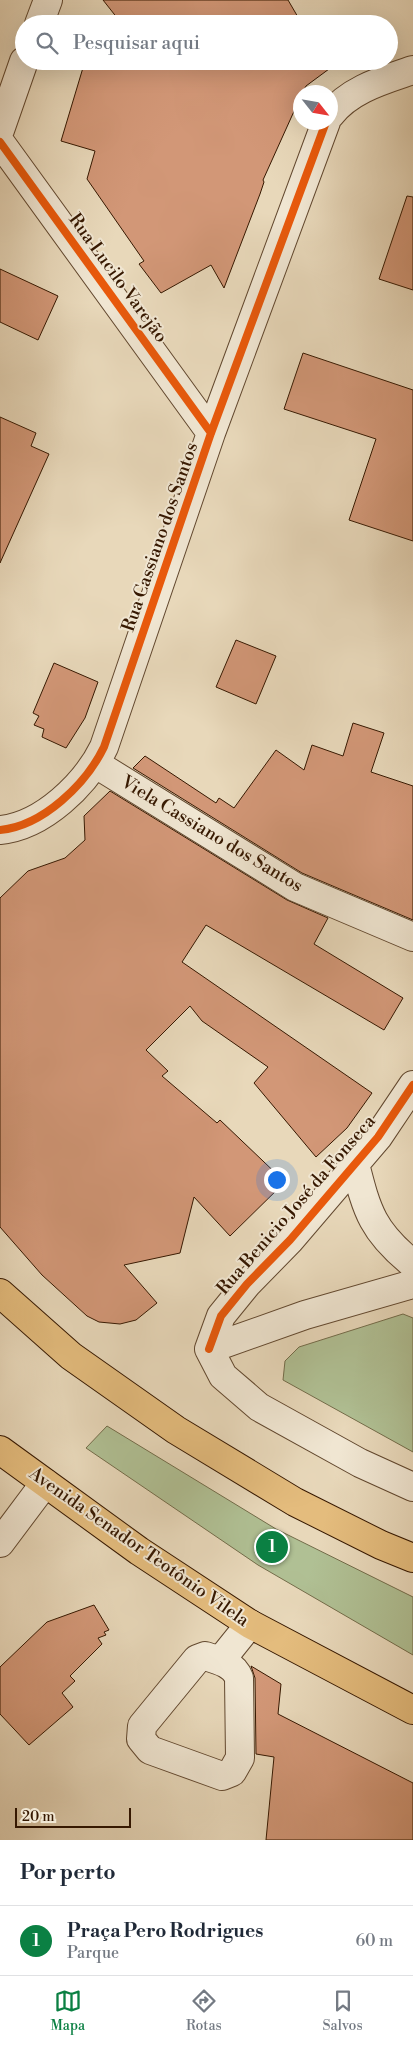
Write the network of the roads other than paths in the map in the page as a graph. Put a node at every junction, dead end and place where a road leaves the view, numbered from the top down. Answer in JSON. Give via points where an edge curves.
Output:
{"nodes":[{"id":1,"x":48,"y":0,"type":"edge"},
{"id":2,"x":42,"y":15,"type":"edge"},
{"id":3,"x":21,"y":70,"type":"edge"},
{"id":4,"x":413,"y":70,"type":"edge"},
{"id":5,"x":338,"y":107,"type":"edge"},
{"id":6,"x":0,"y":130,"type":"edge"},
{"id":7,"x":323,"y":130,"type":"edge"},
{"id":8,"x":0,"y":142,"type":"edge"},
{"id":9,"x":211,"y":433,"type":"junction"},
{"id":10,"x":96,"y":764,"type":"junction"},
{"id":11,"x":0,"y":830,"type":"edge"},
{"id":12,"x":413,"y":937,"type":"edge"},
{"id":13,"x":413,"y":1085,"type":"edge"},
{"id":14,"x":355,"y":1164,"type":"junction"},
{"id":15,"x":413,"y":1264,"type":"edge"},
{"id":16,"x":413,"y":1284,"type":"edge"},
{"id":17,"x":0,"y":1293,"type":"edge"},
{"id":18,"x":210,"y":1348,"type":"junction"},
{"id":19,"x":0,"y":1450,"type":"edge"},
{"id":20,"x":45,"y":1483,"type":"junction"},
{"id":21,"x":413,"y":1488,"type":"edge"},
{"id":22,"x":0,"y":1543,"type":"edge"},
{"id":23,"x":413,"y":1558,"type":"edge"},
{"id":24,"x":250,"y":1624,"type":"junction"},
{"id":25,"x":221,"y":1660,"type":"junction"},
{"id":26,"x":413,"y":1710,"type":"edge"}],
"edges":[{"from":1,"to":2,"type":"street"},
{"from":3,"to":6,"type":"street"},
{"from":4,"to":5,"type":"street","via":[[368,86]]},
{"from":7,"to":9,"type":"street","name":"Rua Cassiano dos Santos"},
{"from":8,"to":9,"type":"street","name":"Rua Lucilo Varejão"},
{"from":9,"to":10,"type":"street","name":"Rua Cassiano dos Santos"},
{"from":10,"to":11,"type":"street","name":"Rua Cassiano dos Santos","via":[[82,781],[41,816]]},
{"from":10,"to":12,"type":"street","name":"Viela Cassiano dos Santos","via":[[294,887]]},
{"from":13,"to":14,"type":"street","name":"Rua Benicio José da Fonseca","via":[[378,1137]]},
{"from":14,"to":15,"type":"street","via":[[366,1207],[382,1236]]},
{"from":14,"to":18,"type":"street","name":"Rua Benicio José da Fonseca","via":[[221,1316]]},
{"from":16,"to":18,"type":"street","via":[[305,1315]]},
{"from":17,"to":23,"type":"main road","via":[[71,1356],[176,1430],[295,1502]]},
{"from":18,"to":21,"type":"street","via":[[223,1376],[259,1407],[360,1463]]},
{"from":19,"to":20,"type":"main road","name":"Avenida Senador Teotônio Vilela"},
{"from":20,"to":22,"type":"street"},
{"from":20,"to":24,"type":"main road","name":"Avenida Senador Teotônio Vilela","via":[[138,1551]]},
{"from":24,"to":25,"type":"street"},
{"from":24,"to":26,"type":"main road","name":"Avenida Senador Teotônio Vilela"},
{"from":25,"to":25,"type":"street","via":[[205,1656],[196,1659],[142,1726],[140,1739],[150,1750],[222,1776],[232,1772],[240,1758],[240,1678],[237,1671]]}]}
